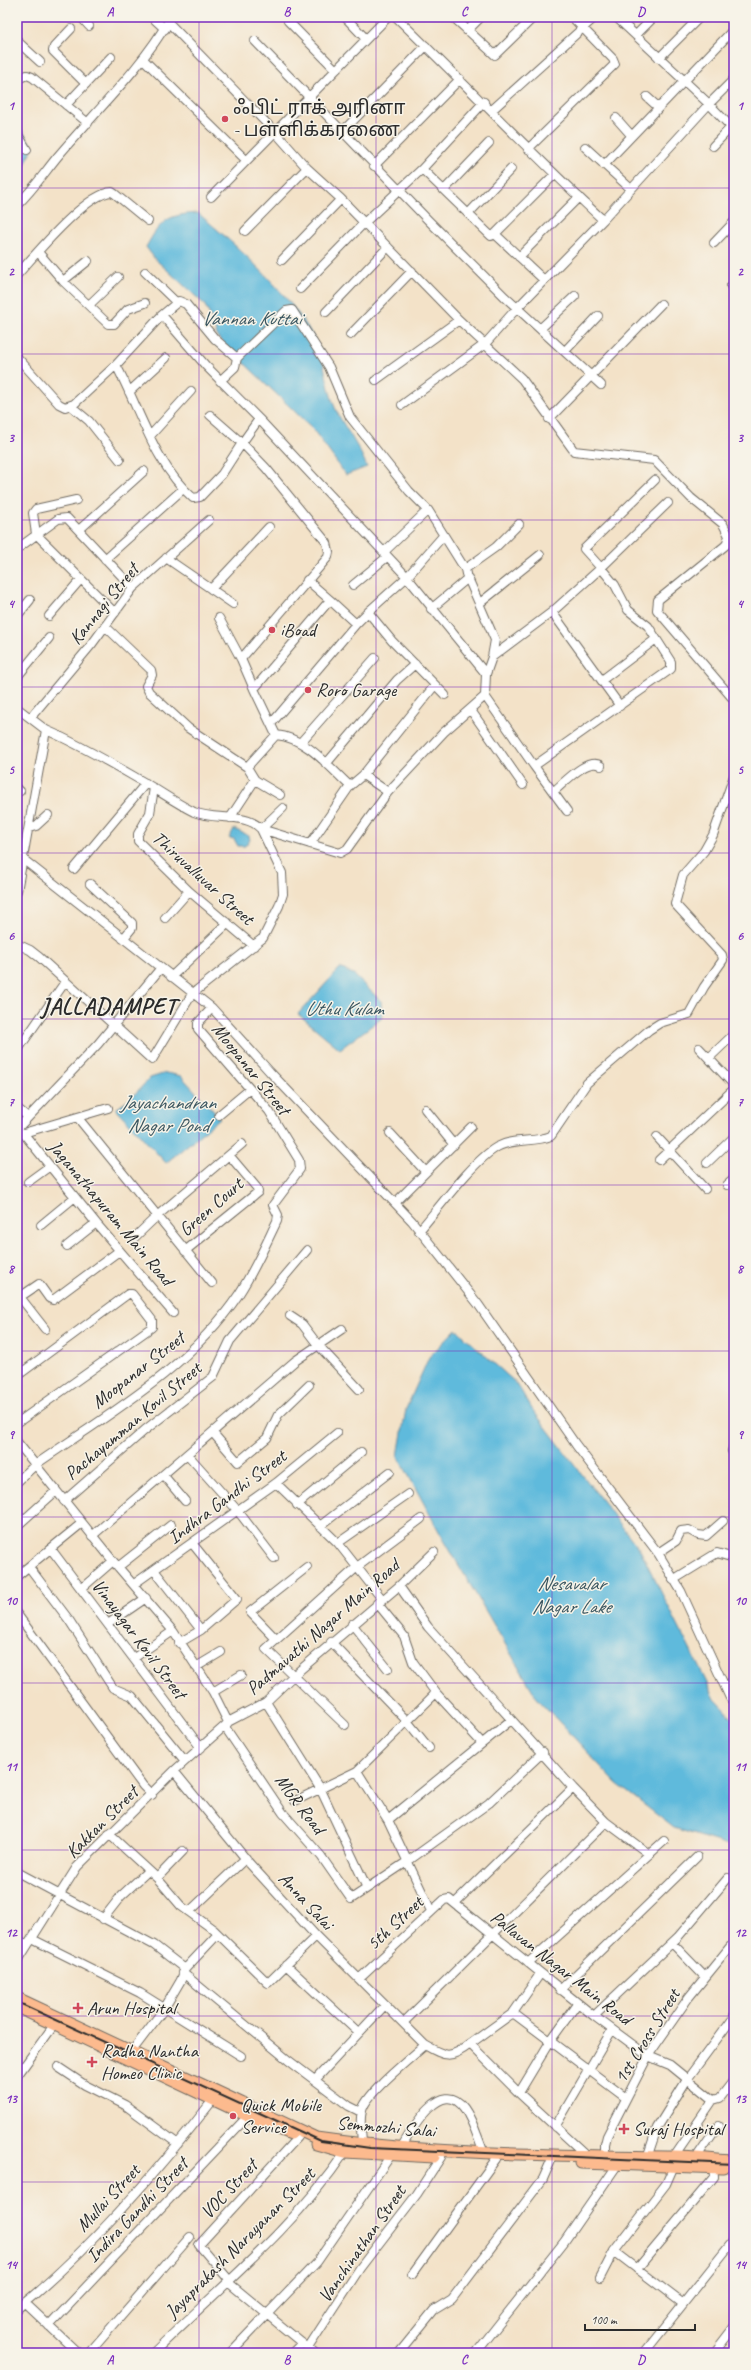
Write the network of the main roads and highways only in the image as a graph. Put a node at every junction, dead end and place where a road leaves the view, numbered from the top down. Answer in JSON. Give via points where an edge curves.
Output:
{"nodes":[{"id":1,"x":17,"y":1998,"type":"edge"},
{"id":2,"x":17,"y":2007,"type":"edge"},
{"id":3,"x":362,"y":2149,"type":"junction"},
{"id":4,"x":553,"y":2158,"type":"junction"},
{"id":5,"x":734,"y":2161,"type":"edge"},
{"id":6,"x":673,"y":2162,"type":"junction"},
{"id":7,"x":713,"y":2164,"type":"junction"},
{"id":8,"x":734,"y":2168,"type":"edge"}],
"edges":[{"from":1,"to":3,"type":"main road","name":"Semmozhi Salai","via":[[316,2138]]},
{"from":2,"to":3,"type":"main road","name":"Semmozhi Salai","via":[[213,2100],[315,2144],[345,2152]]},
{"from":3,"to":4,"type":"main road","name":"Semmozhi Salai","via":[[401,2148]]},
{"from":3,"to":4,"type":"main road","name":"Semmozhi Salai","via":[[391,2155],[496,2159]]},
{"from":4,"to":6,"type":"main road","name":"Semmozhi Salai","via":[[618,2164]]},
{"from":4,"to":6,"type":"main road","name":"Semmozhi Salai","via":[[586,2155]]},
{"from":5,"to":7,"type":"main road","name":"Semmozhi Salai"},
{"from":6,"to":7,"type":"main road","name":"Semmozhi Salai"},
{"from":6,"to":7,"type":"main road","name":"Semmozhi Salai","via":[[696,2158]]},
{"from":7,"to":8,"type":"main road","name":"Semmozhi Salai"}]}
